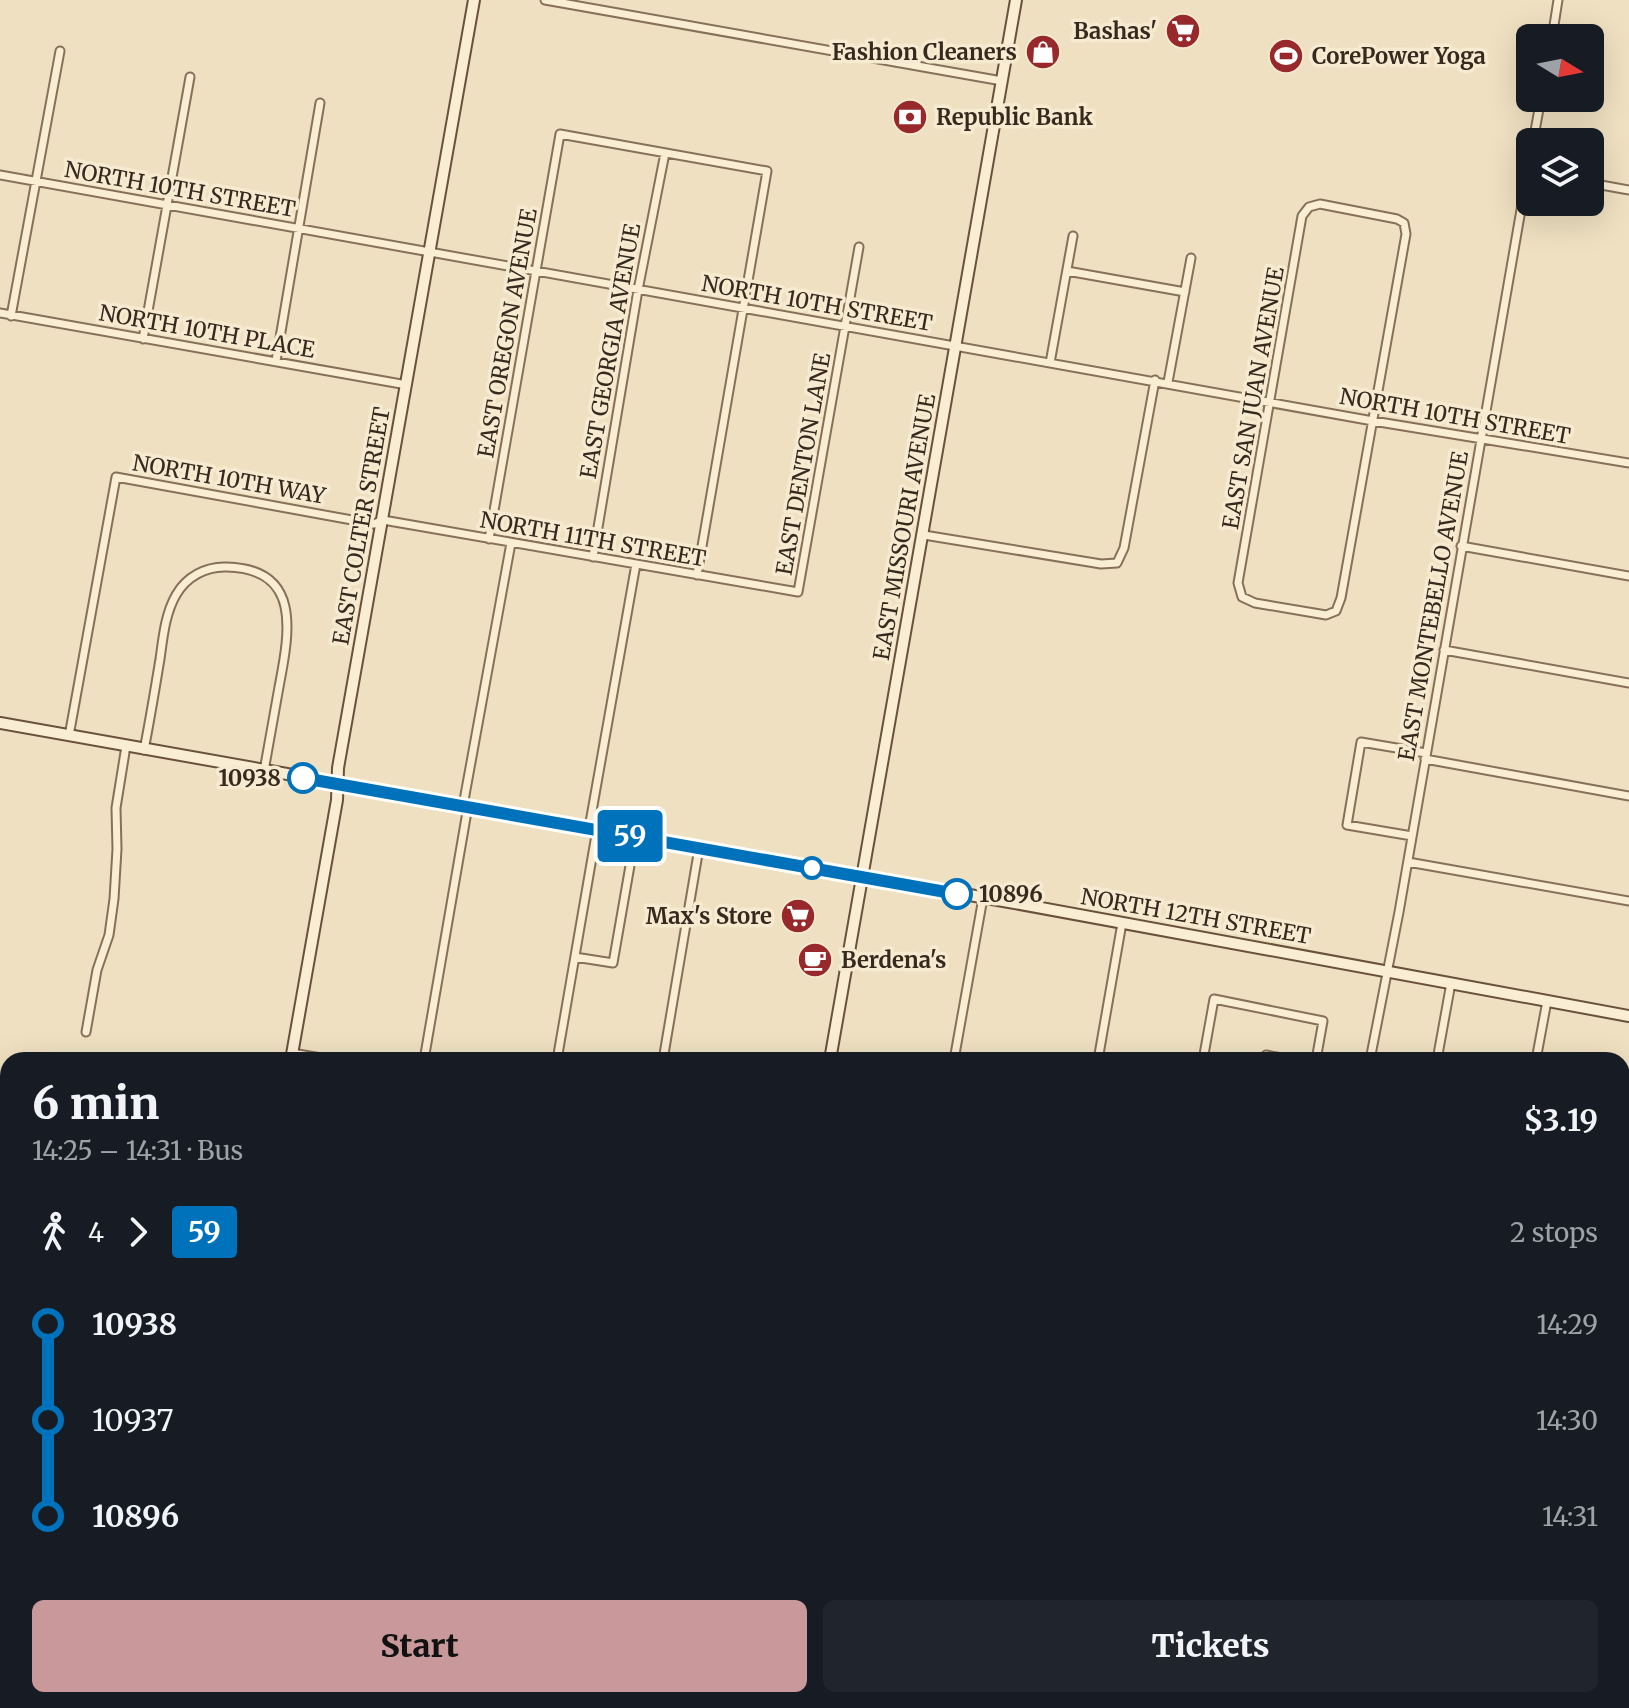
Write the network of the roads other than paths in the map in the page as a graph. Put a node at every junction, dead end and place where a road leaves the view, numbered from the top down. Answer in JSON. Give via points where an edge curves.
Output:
{"nodes":[{"id":1,"x":474,"y":0,"type":"edge"},
{"id":2,"x":545,"y":0,"type":"edge"},
{"id":3,"x":1016,"y":0,"type":"edge"},
{"id":4,"x":1558,"y":0,"type":"edge"},
{"id":5,"x":1554,"y":24,"type":"edge"},
{"id":6,"x":60,"y":51,"type":"dead end"},
{"id":7,"x":190,"y":77,"type":"dead end"},
{"id":8,"x":1002,"y":81,"type":"junction"},
{"id":9,"x":320,"y":103,"type":"dead end"},
{"id":10,"x":665,"y":153,"type":"junction"},
{"id":11,"x":0,"y":175,"type":"edge"},
{"id":12,"x":36,"y":181,"type":"junction"},
{"id":13,"x":1604,"y":186,"type":"edge"},
{"id":14,"x":1629,"y":190,"type":"edge"},
{"id":15,"x":167,"y":205,"type":"junction"},
{"id":16,"x":1521,"y":216,"type":"edge"},
{"id":17,"x":299,"y":229,"type":"junction"},
{"id":18,"x":1073,"y":236,"type":"dead end"},
{"id":19,"x":859,"y":247,"type":"dead end"},
{"id":20,"x":430,"y":254,"type":"junction"},
{"id":21,"x":1191,"y":258,"type":"dead end"},
{"id":22,"x":1067,"y":271,"type":"junction"},
{"id":23,"x":536,"y":272,"type":"junction"},
{"id":24,"x":638,"y":290,"type":"junction"},
{"id":25,"x":1185,"y":292,"type":"junction"},
{"id":26,"x":742,"y":308,"type":"junction"},
{"id":27,"x":0,"y":313,"type":"edge"},
{"id":28,"x":11,"y":316,"type":"junction"},
{"id":29,"x":846,"y":327,"type":"junction"},
{"id":30,"x":143,"y":339,"type":"junction"},
{"id":31,"x":956,"y":346,"type":"junction"},
{"id":32,"x":276,"y":361,"type":"junction"},
{"id":33,"x":1050,"y":363,"type":"junction"},
{"id":34,"x":1155,"y":380,"type":"junction"},
{"id":35,"x":1168,"y":382,"type":"junction"},
{"id":36,"x":407,"y":385,"type":"junction"},
{"id":37,"x":1271,"y":401,"type":"junction"},
{"id":38,"x":1373,"y":421,"type":"junction"},
{"id":39,"x":1480,"y":440,"type":"junction"},
{"id":40,"x":1629,"y":463,"type":"edge"},
{"id":41,"x":383,"y":520,"type":"junction"},
{"id":42,"x":924,"y":535,"type":"junction"},
{"id":43,"x":489,"y":539,"type":"junction"},
{"id":44,"x":511,"y":543,"type":"junction"},
{"id":45,"x":1461,"y":546,"type":"junction"},
{"id":46,"x":593,"y":557,"type":"junction"},
{"id":47,"x":636,"y":564,"type":"junction"},
{"id":48,"x":697,"y":575,"type":"junction"},
{"id":49,"x":1629,"y":576,"type":"edge"},
{"id":50,"x":798,"y":592,"type":"joint"},
{"id":51,"x":1444,"y":650,"type":"junction"},
{"id":52,"x":1629,"y":683,"type":"edge"},
{"id":53,"x":0,"y":723,"type":"edge"},
{"id":54,"x":69,"y":736,"type":"junction"},
{"id":55,"x":126,"y":746,"type":"junction"},
{"id":56,"x":144,"y":750,"type":"junction"},
{"id":57,"x":1426,"y":756,"type":"junction"},
{"id":58,"x":264,"y":771,"type":"junction"},
{"id":59,"x":338,"y":784,"type":"junction"},
{"id":60,"x":1629,"y":796,"type":"edge"},
{"id":61,"x":465,"y":806,"type":"junction"},
{"id":62,"x":593,"y":829,"type":"junction"},
{"id":63,"x":1412,"y":836,"type":"junction"},
{"id":64,"x":635,"y":837,"type":"junction"},
{"id":65,"x":699,"y":848,"type":"junction"},
{"id":66,"x":1408,"y":862,"type":"junction"},
{"id":67,"x":862,"y":877,"type":"junction"},
{"id":68,"x":983,"y":898,"type":"junction"},
{"id":69,"x":1629,"y":901,"type":"edge"},
{"id":70,"x":1122,"y":923,"type":"junction"},
{"id":71,"x":575,"y":957,"type":"junction"},
{"id":72,"x":1387,"y":970,"type":"junction"},
{"id":73,"x":1451,"y":983,"type":"junction"},
{"id":74,"x":1547,"y":1001,"type":"junction"},
{"id":75,"x":1629,"y":1016,"type":"edge"},
{"id":76,"x":86,"y":1032,"type":"dead end"},
{"id":77,"x":292,"y":1052,"type":"edge"},
{"id":78,"x":425,"y":1052,"type":"edge"},
{"id":79,"x":558,"y":1052,"type":"edge"},
{"id":80,"x":664,"y":1052,"type":"edge"},
{"id":81,"x":831,"y":1052,"type":"edge"},
{"id":82,"x":955,"y":1052,"type":"edge"},
{"id":83,"x":1099,"y":1052,"type":"edge"},
{"id":84,"x":1204,"y":1052,"type":"edge"},
{"id":85,"x":1317,"y":1052,"type":"edge"},
{"id":86,"x":1372,"y":1052,"type":"edge"},
{"id":87,"x":1438,"y":1052,"type":"edge"},
{"id":88,"x":1537,"y":1052,"type":"edge"}],
"edges":[{"from":1,"to":20,"type":"street","name":"EAST COLTER STREET"},
{"from":2,"to":8,"type":"street"},
{"from":3,"to":8,"type":"street","name":"EAST MISSOURI AVENUE"},
{"from":4,"to":5,"type":"street"},
{"from":6,"to":12,"type":"street"},
{"from":7,"to":15,"type":"street"},
{"from":8,"to":31,"type":"street","name":"EAST MISSOURI AVENUE"},
{"from":9,"to":17,"type":"street"},
{"from":10,"to":23,"type":"street","name":"EAST OREGON AVENUE","via":[[560,134]]},
{"from":10,"to":24,"type":"street","name":"EAST GEORGIA AVENUE"},
{"from":10,"to":26,"type":"street","via":[[767,171]]},
{"from":11,"to":12,"type":"street","name":"NORTH 10TH STREET"},
{"from":12,"to":15,"type":"street","name":"NORTH 10TH STREET"},
{"from":12,"to":28,"type":"street"},
{"from":13,"to":14,"type":"street"},
{"from":15,"to":17,"type":"street","name":"NORTH 10TH STREET"},
{"from":15,"to":30,"type":"street"},
{"from":16,"to":39,"type":"street","name":"EAST MONTEBELLO AVENUE"},
{"from":17,"to":20,"type":"street","name":"NORTH 10TH STREET"},
{"from":17,"to":32,"type":"street"},
{"from":18,"to":22,"type":"street"},
{"from":19,"to":29,"type":"street","name":"EAST DENTON LANE"},
{"from":20,"to":23,"type":"street","name":"NORTH 10TH STREET"},
{"from":20,"to":36,"type":"street","name":"EAST COLTER STREET"},
{"from":21,"to":25,"type":"street"},
{"from":22,"to":25,"type":"street"},
{"from":22,"to":33,"type":"street"},
{"from":23,"to":24,"type":"street","name":"NORTH 10TH STREET"},
{"from":23,"to":43,"type":"street","name":"EAST OREGON AVENUE"},
{"from":24,"to":26,"type":"street","name":"NORTH 10TH STREET"},
{"from":24,"to":46,"type":"street","name":"EAST GEORGIA AVENUE"},
{"from":25,"to":35,"type":"street"},
{"from":26,"to":29,"type":"street","name":"NORTH 10TH STREET"},
{"from":26,"to":48,"type":"street"},
{"from":27,"to":28,"type":"street","name":"NORTH 10TH PLACE"},
{"from":28,"to":30,"type":"street","name":"NORTH 10TH PLACE"},
{"from":29,"to":31,"type":"street","name":"NORTH 10TH STREET"},
{"from":29,"to":50,"type":"street","name":"EAST DENTON LANE"},
{"from":30,"to":32,"type":"street","name":"NORTH 10TH PLACE"},
{"from":31,"to":33,"type":"street","name":"NORTH 10TH STREET"},
{"from":31,"to":42,"type":"street","name":"EAST MISSOURI AVENUE"},
{"from":32,"to":36,"type":"street","name":"NORTH 10TH PLACE"},
{"from":33,"to":34,"type":"street","name":"NORTH 10TH STREET"},
{"from":34,"to":35,"type":"street","name":"NORTH 10TH STREET"},
{"from":34,"to":42,"type":"street","via":[[1122,559],[1117,563]]},
{"from":35,"to":37,"type":"street","name":"NORTH 10TH STREET"},
{"from":36,"to":41,"type":"street","name":"EAST COLTER STREET"},
{"from":37,"to":38,"type":"street","name":"NORTH 10TH STREET"},
{"from":37,"to":38,"type":"street","name":"EAST SAN JUAN AVENUE","via":[[1238,583],[1242,597],[1255,603],[1326,615],[1336,611]]},
{"from":37,"to":38,"type":"street","name":"EAST SAN JUAN AVENUE","via":[[1302,216],[1320,204],[1397,219],[1406,234]]},
{"from":38,"to":39,"type":"street","name":"NORTH 10TH STREET"},
{"from":39,"to":40,"type":"street","name":"NORTH 10TH STREET"},
{"from":39,"to":45,"type":"street","name":"EAST MONTEBELLO AVENUE"},
{"from":41,"to":43,"type":"street","name":"NORTH 11TH STREET"},
{"from":41,"to":54,"type":"street","name":"NORTH 10TH WAY","via":[[374,524],[116,477]]},
{"from":41,"to":59,"type":"street","name":"EAST COLTER STREET"},
{"from":42,"to":67,"type":"street","name":"EAST MISSOURI AVENUE"},
{"from":43,"to":44,"type":"street","name":"NORTH 11TH STREET"},
{"from":44,"to":46,"type":"street","name":"NORTH 11TH STREET"},
{"from":44,"to":61,"type":"street"},
{"from":45,"to":49,"type":"street"},
{"from":45,"to":51,"type":"street","name":"EAST MONTEBELLO AVENUE"},
{"from":46,"to":47,"type":"street","name":"NORTH 11TH STREET"},
{"from":47,"to":48,"type":"street","name":"NORTH 11TH STREET"},
{"from":47,"to":62,"type":"street"},
{"from":48,"to":50,"type":"street","name":"NORTH 11TH STREET"},
{"from":51,"to":52,"type":"street"},
{"from":51,"to":57,"type":"street","name":"EAST MONTEBELLO AVENUE"},
{"from":53,"to":54,"type":"street","name":"NORTH 12TH STREET"},
{"from":54,"to":55,"type":"street","name":"NORTH 12TH STREET"},
{"from":55,"to":56,"type":"street","name":"NORTH 12TH STREET"},
{"from":55,"to":76,"type":"street","via":[[116,808],[109,935]]},
{"from":56,"to":58,"type":"street","name":"NORTH 12TH STREET"},
{"from":56,"to":58,"type":"street","via":[[167,617],[177,592],[207,569],[245,569],[279,589],[288,613]]},
{"from":57,"to":60,"type":"street"},
{"from":57,"to":63,"type":"street","name":"EAST MONTEBELLO AVENUE"},
{"from":57,"to":63,"type":"street","via":[[1361,742],[1347,825]]},
{"from":58,"to":59,"type":"street","name":"NORTH 12TH STREET"},
{"from":59,"to":61,"type":"street","name":"NORTH 12TH STREET"},
{"from":59,"to":77,"type":"street","name":"EAST COLTER STREET"},
{"from":61,"to":62,"type":"street","name":"NORTH 12TH STREET"},
{"from":61,"to":78,"type":"street"},
{"from":62,"to":64,"type":"street","name":"NORTH 12TH STREET"},
{"from":62,"to":71,"type":"street"},
{"from":63,"to":66,"type":"street","name":"EAST MONTEBELLO AVENUE"},
{"from":64,"to":65,"type":"street","name":"NORTH 12TH STREET"},
{"from":64,"to":71,"type":"street","via":[[613,963]]},
{"from":65,"to":67,"type":"street","name":"NORTH 12TH STREET"},
{"from":65,"to":80,"type":"street"},
{"from":66,"to":69,"type":"street"},
{"from":66,"to":72,"type":"street","name":"EAST MONTEBELLO AVENUE"},
{"from":67,"to":68,"type":"street","name":"NORTH 12TH STREET"},
{"from":67,"to":81,"type":"street","name":"EAST MISSOURI AVENUE"},
{"from":68,"to":70,"type":"street","name":"NORTH 12TH STREET"},
{"from":68,"to":82,"type":"street"},
{"from":70,"to":72,"type":"street","name":"NORTH 12TH STREET"},
{"from":70,"to":83,"type":"street"},
{"from":71,"to":79,"type":"street"},
{"from":72,"to":73,"type":"street","name":"NORTH 12TH STREET"},
{"from":72,"to":86,"type":"street","name":"EAST MONTEBELLO AVENUE"},
{"from":73,"to":74,"type":"street","name":"NORTH 12TH STREET"},
{"from":73,"to":87,"type":"street"},
{"from":74,"to":75,"type":"street","name":"NORTH 12TH STREET"},
{"from":74,"to":88,"type":"street"},
{"from":84,"to":85,"type":"street","via":[[1214,999],[1323,1021]]}]}
